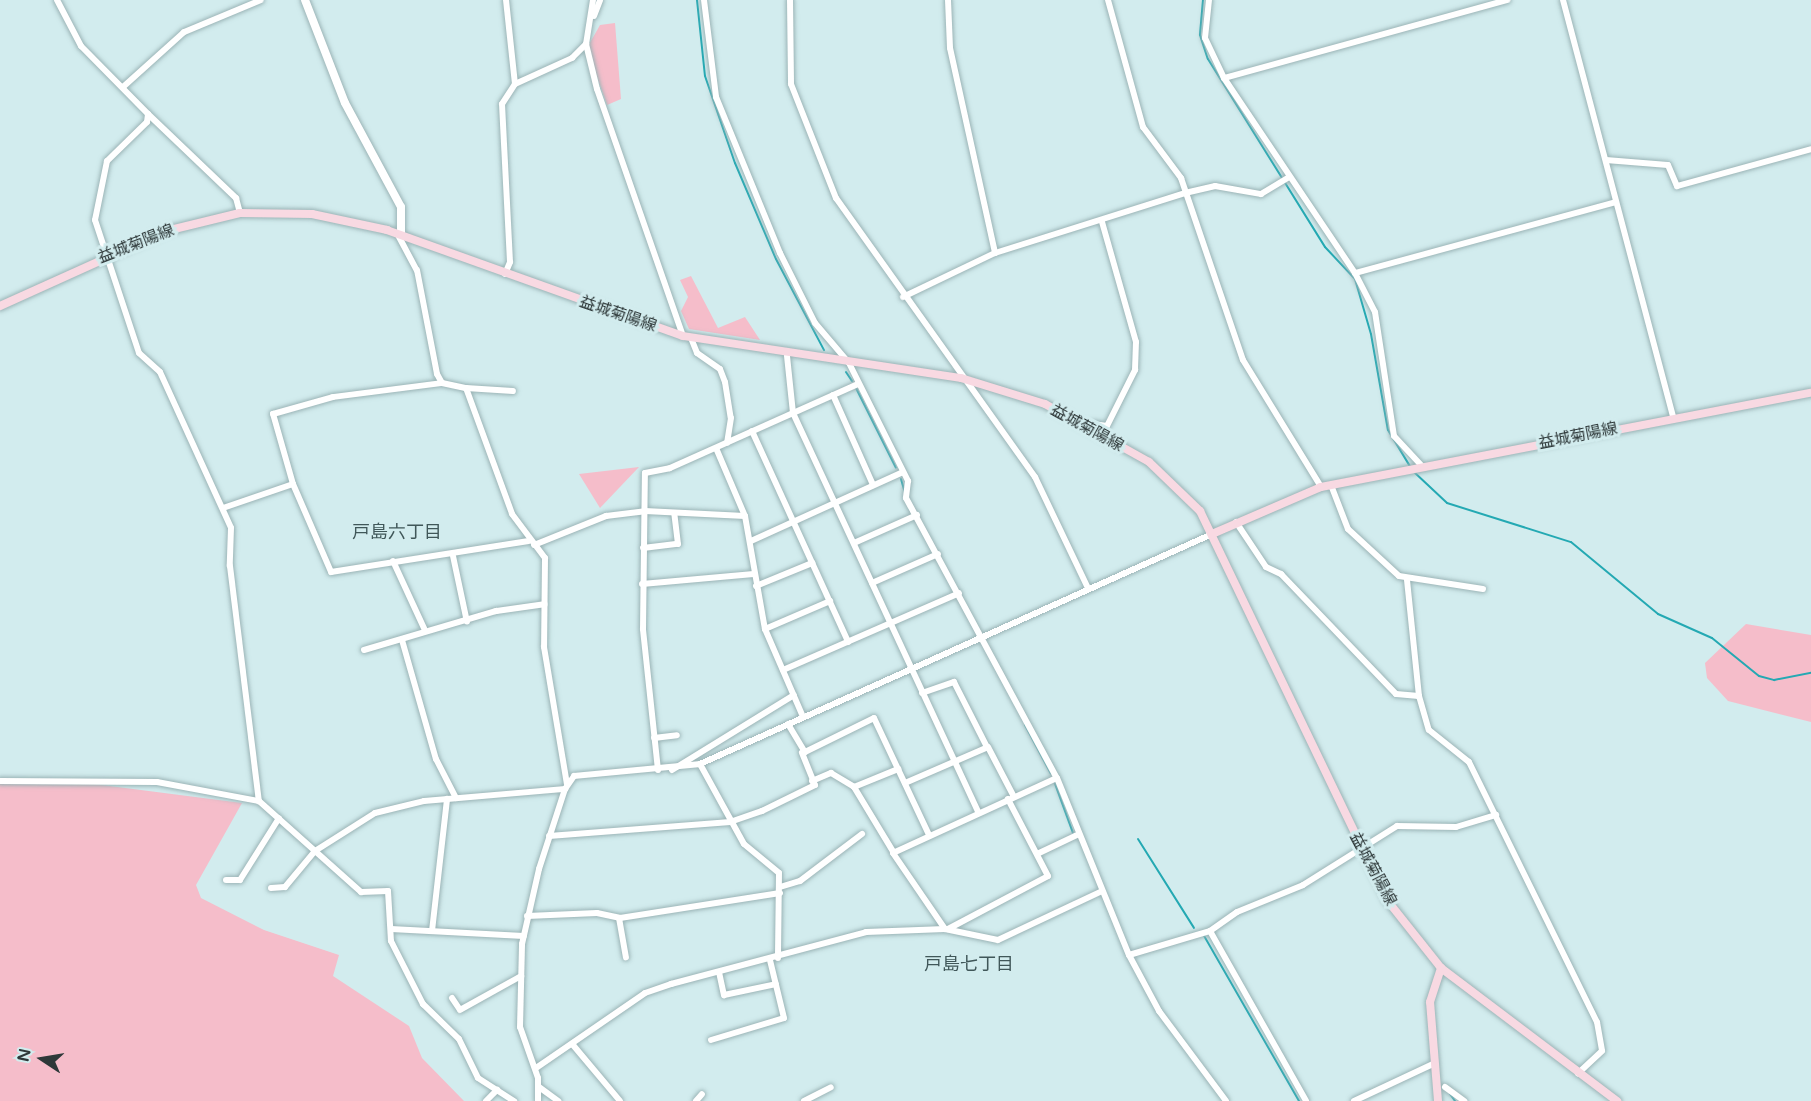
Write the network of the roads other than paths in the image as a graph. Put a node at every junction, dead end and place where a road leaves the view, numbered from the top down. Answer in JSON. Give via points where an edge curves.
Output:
{"nodes":[{"id":1,"x":57,"y":0,"type":"edge"},
{"id":2,"x":261,"y":0,"type":"edge"},
{"id":3,"x":305,"y":0,"type":"edge"},
{"id":4,"x":506,"y":0,"type":"edge"},
{"id":5,"x":592,"y":0,"type":"edge"},
{"id":6,"x":600,"y":0,"type":"edge"},
{"id":7,"x":704,"y":0,"type":"edge"},
{"id":8,"x":790,"y":0,"type":"edge"},
{"id":9,"x":948,"y":0,"type":"edge"},
{"id":10,"x":1108,"y":0,"type":"edge"},
{"id":11,"x":1209,"y":0,"type":"edge"},
{"id":12,"x":1508,"y":0,"type":"edge"},
{"id":13,"x":1563,"y":0,"type":"edge"},
{"id":14,"x":591,"y":24,"type":"junction"},
{"id":15,"x":586,"y":44,"type":"junction"},
{"id":16,"x":1224,"y":78,"type":"junction"},
{"id":17,"x":515,"y":84,"type":"junction"},
{"id":18,"x":123,"y":87,"type":"junction"},
{"id":19,"x":146,"y":112,"type":"junction"},
{"id":20,"x":1811,"y":149,"type":"edge"},
{"id":21,"x":1606,"y":160,"type":"junction"},
{"id":22,"x":1284,"y":180,"type":"junction"},
{"id":23,"x":1185,"y":193,"type":"junction"},
{"id":24,"x":1616,"y":202,"type":"junction"},
{"id":25,"x":240,"y":213,"type":"junction"},
{"id":26,"x":1102,"y":222,"type":"junction"},
{"id":27,"x":400,"y":236,"type":"junction"},
{"id":28,"x":995,"y":253,"type":"junction"},
{"id":29,"x":108,"y":254,"type":"junction"},
{"id":30,"x":1355,"y":273,"type":"junction"},
{"id":31,"x":505,"y":274,"type":"junction"},
{"id":32,"x":903,"y":297,"type":"junction"},
{"id":33,"x":0,"y":306,"type":"edge"},
{"id":34,"x":687,"y":337,"type":"junction"},
{"id":35,"x":787,"y":356,"type":"junction"},
{"id":36,"x":849,"y":363,"type":"junction"},
{"id":37,"x":961,"y":378,"type":"junction"},
{"id":38,"x":442,"y":383,"type":"junction"},
{"id":39,"x":858,"y":384,"type":"junction"},
{"id":40,"x":466,"y":388,"type":"junction"},
{"id":41,"x":513,"y":391,"type":"dead end"},
{"id":42,"x":1811,"y":393,"type":"edge"},
{"id":43,"x":833,"y":395,"type":"junction"},
{"id":44,"x":793,"y":413,"type":"junction"},
{"id":45,"x":1673,"y":417,"type":"junction"},
{"id":46,"x":1090,"y":429,"type":"junction"},
{"id":47,"x":753,"y":431,"type":"junction"},
{"id":48,"x":727,"y":443,"type":"junction"},
{"id":49,"x":716,"y":448,"type":"junction"},
{"id":50,"x":1419,"y":467,"type":"junction"},
{"id":51,"x":903,"y":472,"type":"junction"},
{"id":52,"x":293,"y":484,"type":"junction"},
{"id":53,"x":873,"y":485,"type":"junction"},
{"id":54,"x":1331,"y":485,"type":"junction"},
{"id":55,"x":1321,"y":487,"type":"junction"},
{"id":56,"x":834,"y":502,"type":"junction"},
{"id":57,"x":223,"y":508,"type":"junction"},
{"id":58,"x":645,"y":512,"type":"junction"},
{"id":59,"x":674,"y":513,"type":"junction"},
{"id":60,"x":917,"y":515,"type":"junction"},
{"id":61,"x":745,"y":516,"type":"junction"},
{"id":62,"x":793,"y":521,"type":"junction"},
{"id":63,"x":1236,"y":521,"type":"junction"},
{"id":64,"x":1212,"y":534,"type":"junction"},
{"id":65,"x":751,"y":541,"type":"junction"},
{"id":66,"x":531,"y":543,"type":"junction"},
{"id":67,"x":854,"y":543,"type":"junction"},
{"id":68,"x":643,"y":548,"type":"junction"},
{"id":69,"x":938,"y":554,"type":"junction"},
{"id":70,"x":453,"y":556,"type":"junction"},
{"id":71,"x":393,"y":561,"type":"junction"},
{"id":72,"x":812,"y":562,"type":"junction"},
{"id":73,"x":754,"y":574,"type":"junction"},
{"id":74,"x":1407,"y":580,"type":"junction"},
{"id":75,"x":872,"y":583,"type":"junction"},
{"id":76,"x":642,"y":584,"type":"junction"},
{"id":77,"x":756,"y":586,"type":"junction"},
{"id":78,"x":1087,"y":586,"type":"junction"},
{"id":79,"x":1483,"y":589,"type":"dead end"},
{"id":80,"x":960,"y":593,"type":"junction"},
{"id":81,"x":830,"y":602,"type":"junction"},
{"id":82,"x":545,"y":604,"type":"junction"},
{"id":83,"x":467,"y":622,"type":"junction"},
{"id":84,"x":890,"y":622,"type":"junction"},
{"id":85,"x":424,"y":628,"type":"dead end"},
{"id":86,"x":765,"y":629,"type":"junction"},
{"id":87,"x":985,"y":637,"type":"junction"},
{"id":88,"x":402,"y":640,"type":"junction"},
{"id":89,"x":848,"y":642,"type":"junction"},
{"id":90,"x":364,"y":650,"type":"dead end"},
{"id":91,"x":909,"y":667,"type":"junction"},
{"id":92,"x":783,"y":670,"type":"junction"},
{"id":93,"x":922,"y":693,"type":"junction"},
{"id":94,"x":794,"y":695,"type":"junction"},
{"id":95,"x":1419,"y":696,"type":"junction"},
{"id":96,"x":804,"y":717,"type":"junction"},
{"id":97,"x":788,"y":724,"type":"junction"},
{"id":98,"x":677,"y":735,"type":"dead end"},
{"id":99,"x":654,"y":738,"type":"junction"},
{"id":100,"x":987,"y":747,"type":"junction"},
{"id":101,"x":802,"y":752,"type":"junction"},
{"id":102,"x":954,"y":761,"type":"junction"},
{"id":103,"x":700,"y":764,"type":"junction"},
{"id":104,"x":898,"y":768,"type":"junction"},
{"id":105,"x":658,"y":770,"type":"junction"},
{"id":106,"x":672,"y":770,"type":"junction"},
{"id":107,"x":1057,"y":778,"type":"junction"},
{"id":108,"x":0,"y":781,"type":"edge"},
{"id":109,"x":813,"y":781,"type":"junction"},
{"id":110,"x":905,"y":783,"type":"junction"},
{"id":111,"x":566,"y":786,"type":"junction"},
{"id":112,"x":854,"y":787,"type":"junction"},
{"id":113,"x":456,"y":798,"type":"junction"},
{"id":114,"x":1011,"y":798,"type":"junction"},
{"id":115,"x":447,"y":799,"type":"junction"},
{"id":116,"x":258,"y":801,"type":"junction"},
{"id":117,"x":979,"y":813,"type":"junction"},
{"id":118,"x":1496,"y":815,"type":"junction"},
{"id":119,"x":279,"y":818,"type":"junction"},
{"id":120,"x":730,"y":822,"type":"junction"},
{"id":121,"x":862,"y":834,"type":"dead end"},
{"id":122,"x":929,"y":835,"type":"junction"},
{"id":123,"x":1077,"y":835,"type":"junction"},
{"id":124,"x":549,"y":836,"type":"junction"},
{"id":125,"x":1362,"y":850,"type":"junction"},
{"id":126,"x":315,"y":851,"type":"junction"},
{"id":127,"x":894,"y":853,"type":"junction"},
{"id":128,"x":1037,"y":854,"type":"junction"},
{"id":129,"x":226,"y":880,"type":"dead end"},
{"id":130,"x":271,"y":888,"type":"dead end"},
{"id":131,"x":780,"y":890,"type":"junction"},
{"id":132,"x":1100,"y":892,"type":"junction"},
{"id":133,"x":527,"y":916,"type":"junction"},
{"id":134,"x":619,"y":918,"type":"junction"},
{"id":135,"x":391,"y":929,"type":"junction"},
{"id":136,"x":946,"y":929,"type":"junction"},
{"id":137,"x":432,"y":931,"type":"junction"},
{"id":138,"x":1210,"y":931,"type":"junction"},
{"id":139,"x":524,"y":936,"type":"junction"},
{"id":140,"x":1129,"y":955,"type":"junction"},
{"id":141,"x":626,"y":957,"type":"dead end"},
{"id":142,"x":778,"y":958,"type":"junction"},
{"id":143,"x":770,"y":960,"type":"junction"},
{"id":144,"x":1441,"y":968,"type":"junction"},
{"id":145,"x":719,"y":972,"type":"junction"},
{"id":146,"x":521,"y":976,"type":"junction"},
{"id":147,"x":776,"y":984,"type":"junction"},
{"id":148,"x":452,"y":998,"type":"dead end"},
{"id":149,"x":711,"y":1040,"type":"dead end"},
{"id":150,"x":573,"y":1045,"type":"junction"},
{"id":151,"x":1435,"y":1063,"type":"junction"},
{"id":152,"x":536,"y":1068,"type":"junction"},
{"id":153,"x":1578,"y":1073,"type":"junction"},
{"id":154,"x":539,"y":1087,"type":"junction"},
{"id":155,"x":831,"y":1087,"type":"dead end"},
{"id":156,"x":1445,"y":1087,"type":"dead end"},
{"id":157,"x":497,"y":1090,"type":"junction"},
{"id":158,"x":702,"y":1094,"type":"dead end"},
{"id":159,"x":486,"y":1101,"type":"edge"},
{"id":160,"x":514,"y":1101,"type":"edge"},
{"id":161,"x":538,"y":1101,"type":"edge"},
{"id":162,"x":558,"y":1101,"type":"edge"},
{"id":163,"x":620,"y":1101,"type":"edge"},
{"id":164,"x":696,"y":1101,"type":"edge"},
{"id":165,"x":804,"y":1101,"type":"edge"},
{"id":166,"x":1226,"y":1101,"type":"edge"},
{"id":167,"x":1306,"y":1101,"type":"edge"},
{"id":168,"x":1354,"y":1101,"type":"edge"},
{"id":169,"x":1438,"y":1101,"type":"edge"},
{"id":170,"x":1464,"y":1101,"type":"edge"},
{"id":171,"x":1617,"y":1101,"type":"edge"}],
"edges":[{"from":1,"to":18,"type":"street","via":[[81,46]]},
{"from":2,"to":18,"type":"street","via":[[184,32]]},
{"from":3,"to":27,"type":"street","via":[[345,103],[401,207]]},
{"from":4,"to":17,"type":"street"},
{"from":5,"to":14,"type":"street"},
{"from":6,"to":14,"type":"street"},
{"from":7,"to":36,"type":"street","via":[[708,62],[727,131],[815,323]]},
{"from":8,"to":32,"type":"street","via":[[791,84],[836,198],[886,263]]},
{"from":9,"to":28,"type":"street","via":[[950,48]]},
{"from":10,"to":23,"type":"street","via":[[1143,127],[1181,178]]},
{"from":11,"to":16,"type":"street","via":[[1205,38]]},
{"from":12,"to":16,"type":"street"},
{"from":13,"to":21,"type":"street"},
{"from":14,"to":15,"type":"street"},
{"from":15,"to":17,"type":"street","via":[[572,58]]},
{"from":15,"to":34,"type":"street"},
{"from":16,"to":22,"type":"street"},
{"from":17,"to":31,"type":"street","via":[[502,104],[510,262]]},
{"from":18,"to":19,"type":"street"},
{"from":19,"to":25,"type":"street","via":[[236,198]]},
{"from":19,"to":29,"type":"street","via":[[147,122],[108,161],[95,220]]},
{"from":20,"to":21,"type":"street","via":[[1677,186],[1668,165]]},
{"from":21,"to":24,"type":"street"},
{"from":22,"to":23,"type":"street","via":[[1262,194],[1215,186]]},
{"from":22,"to":30,"type":"street"},
{"from":23,"to":26,"type":"street"},
{"from":23,"to":55,"type":"street","via":[[1243,360]]},
{"from":24,"to":30,"type":"street"},
{"from":24,"to":45,"type":"street"},
{"from":25,"to":27,"type":"main road","name":"益城菊陽線","via":[[312,214]]},
{"from":25,"to":29,"type":"main road","name":"益城菊陽線","via":[[166,231]]},
{"from":26,"to":28,"type":"street"},
{"from":26,"to":46,"type":"street","via":[[1136,342],[1135,370],[1107,426],[1093,424]]},
{"from":27,"to":31,"type":"main road","name":"益城菊陽線"},
{"from":27,"to":38,"type":"street","via":[[417,270]]},
{"from":28,"to":32,"type":"street"},
{"from":29,"to":33,"type":"main road","name":"益城菊陽線"},
{"from":29,"to":57,"type":"street","via":[[139,353],[160,372]]},
{"from":30,"to":50,"type":"street","via":[[1375,312],[1394,436]]},
{"from":31,"to":34,"type":"main road","name":"益城菊陽線"},
{"from":32,"to":37,"type":"street"},
{"from":34,"to":35,"type":"main road","name":"益城菊陽線"},
{"from":34,"to":48,"type":"street","via":[[697,353],[720,369],[725,382],[731,418]]},
{"from":35,"to":36,"type":"main road","name":"益城菊陽線"},
{"from":35,"to":44,"type":"street"},
{"from":36,"to":37,"type":"main road","name":"益城菊陽線"},
{"from":36,"to":39,"type":"street"},
{"from":37,"to":46,"type":"main road","name":"益城菊陽線","via":[[1029,397]]},
{"from":37,"to":78,"type":"street","via":[[1035,477]]},
{"from":38,"to":40,"type":"street"},
{"from":38,"to":52,"type":"street","via":[[333,398],[273,414]]},
{"from":39,"to":43,"type":"street"},
{"from":39,"to":51,"type":"street"},
{"from":40,"to":41,"type":"street"},
{"from":40,"to":66,"type":"street","via":[[512,514]]},
{"from":42,"to":45,"type":"main road","name":"益城菊陽線"},
{"from":43,"to":44,"type":"street"},
{"from":43,"to":53,"type":"street"},
{"from":44,"to":47,"type":"street"},
{"from":44,"to":56,"type":"street"},
{"from":45,"to":50,"type":"main road","name":"益城菊陽線"},
{"from":46,"to":64,"type":"main road","name":"益城菊陽線","via":[[1169,478]]},
{"from":47,"to":48,"type":"street"},
{"from":47,"to":62,"type":"street"},
{"from":48,"to":49,"type":"street"},
{"from":49,"to":58,"type":"street","via":[[645,473]]},
{"from":49,"to":61,"type":"street"},
{"from":50,"to":54,"type":"main road","name":"益城菊陽線"},
{"from":51,"to":53,"type":"street"},
{"from":51,"to":60,"type":"street","via":[[906,498]]},
{"from":52,"to":57,"type":"street"},
{"from":52,"to":71,"type":"street","via":[[331,572]]},
{"from":53,"to":56,"type":"street"},
{"from":54,"to":55,"type":"main road","name":"益城菊陽線"},
{"from":54,"to":74,"type":"street","via":[[1348,529],[1382,564]]},
{"from":55,"to":63,"type":"main road","name":"益城菊陽線"},
{"from":56,"to":62,"type":"street"},
{"from":56,"to":67,"type":"street"},
{"from":57,"to":116,"type":"street","via":[[231,528],[230,566]]},
{"from":58,"to":59,"type":"street"},
{"from":58,"to":66,"type":"street","via":[[606,516]]},
{"from":58,"to":68,"type":"street"},
{"from":59,"to":61,"type":"street"},
{"from":59,"to":68,"type":"street","via":[[678,544]]},
{"from":60,"to":67,"type":"street"},
{"from":60,"to":69,"type":"street"},
{"from":61,"to":65,"type":"street"},
{"from":62,"to":65,"type":"street"},
{"from":62,"to":72,"type":"street"},
{"from":63,"to":64,"type":"main road","name":"益城菊陽線"},
{"from":63,"to":95,"type":"street","via":[[1266,567],[1281,574],[1393,691]]},
{"from":64,"to":78,"type":"street"},
{"from":64,"to":125,"type":"main road","name":"益城菊陽線"},
{"from":65,"to":73,"type":"street"},
{"from":66,"to":70,"type":"street"},
{"from":66,"to":82,"type":"street","via":[[545,558]]},
{"from":67,"to":75,"type":"street"},
{"from":68,"to":76,"type":"street"},
{"from":69,"to":75,"type":"street"},
{"from":69,"to":80,"type":"street"},
{"from":70,"to":71,"type":"street"},
{"from":70,"to":83,"type":"street"},
{"from":71,"to":85,"type":"street"},
{"from":72,"to":77,"type":"street"},
{"from":72,"to":81,"type":"street"},
{"from":73,"to":76,"type":"street"},
{"from":73,"to":77,"type":"street"},
{"from":74,"to":79,"type":"street","via":[[1419,576]]},
{"from":74,"to":95,"type":"street"},
{"from":75,"to":84,"type":"street"},
{"from":76,"to":99,"type":"street"},
{"from":77,"to":86,"type":"street"},
{"from":78,"to":87,"type":"street"},
{"from":80,"to":84,"type":"street"},
{"from":80,"to":87,"type":"street"},
{"from":81,"to":86,"type":"street"},
{"from":81,"to":89,"type":"street"},
{"from":82,"to":83,"type":"street"},
{"from":82,"to":111,"type":"street","via":[[544,648]]},
{"from":83,"to":88,"type":"street"},
{"from":84,"to":89,"type":"street"},
{"from":84,"to":91,"type":"street"},
{"from":86,"to":92,"type":"street"},
{"from":87,"to":91,"type":"street"},
{"from":87,"to":107,"type":"street"},
{"from":88,"to":90,"type":"street"},
{"from":88,"to":113,"type":"street","via":[[436,759]]},
{"from":89,"to":92,"type":"street"},
{"from":91,"to":93,"type":"street"},
{"from":91,"to":96,"type":"street"},
{"from":92,"to":94,"type":"street"},
{"from":93,"to":100,"type":"street","via":[[954,682]]},
{"from":93,"to":102,"type":"street"},
{"from":94,"to":96,"type":"street"},
{"from":94,"to":106,"type":"street"},
{"from":95,"to":118,"type":"street","via":[[1429,730],[1469,762]]},
{"from":96,"to":97,"type":"street"},
{"from":97,"to":101,"type":"street"},
{"from":97,"to":103,"type":"street"},
{"from":98,"to":99,"type":"street"},
{"from":99,"to":105,"type":"street"},
{"from":100,"to":102,"type":"street"},
{"from":100,"to":114,"type":"street"},
{"from":101,"to":104,"type":"street","via":[[871,717]]},
{"from":101,"to":109,"type":"street"},
{"from":102,"to":110,"type":"street"},
{"from":102,"to":117,"type":"street"},
{"from":103,"to":106,"type":"street"},
{"from":103,"to":120,"type":"street"},
{"from":104,"to":110,"type":"street"},
{"from":104,"to":112,"type":"street"},
{"from":105,"to":106,"type":"street"},
{"from":105,"to":111,"type":"street","via":[[584,774]]},
{"from":107,"to":114,"type":"street"},
{"from":107,"to":123,"type":"street"},
{"from":108,"to":116,"type":"street","via":[[146,781]]},
{"from":109,"to":112,"type":"street","via":[[831,773]]},
{"from":109,"to":120,"type":"street","via":[[815,784],[762,812]]},
{"from":110,"to":122,"type":"street"},
{"from":111,"to":113,"type":"street"},
{"from":111,"to":124,"type":"street"},
{"from":112,"to":127,"type":"street"},
{"from":113,"to":115,"type":"street"},
{"from":114,"to":117,"type":"street"},
{"from":114,"to":128,"type":"street"},
{"from":115,"to":126,"type":"street","via":[[364,817]]},
{"from":115,"to":137,"type":"street"},
{"from":116,"to":119,"type":"street"},
{"from":117,"to":122,"type":"street"},
{"from":118,"to":125,"type":"street","via":[[1456,826],[1397,826]]},
{"from":118,"to":153,"type":"street","via":[[1597,1022],[1602,1051]]},
{"from":119,"to":126,"type":"street"},
{"from":119,"to":129,"type":"street","via":[[240,880]]},
{"from":120,"to":124,"type":"street"},
{"from":120,"to":131,"type":"street","via":[[744,844],[778,873]]},
{"from":121,"to":131,"type":"street","via":[[800,881]]},
{"from":122,"to":127,"type":"street"},
{"from":123,"to":128,"type":"street"},
{"from":123,"to":132,"type":"street"},
{"from":124,"to":133,"type":"street"},
{"from":125,"to":138,"type":"street"},
{"from":125,"to":144,"type":"main road","name":"益城菊陽線","via":[[1388,900]]},
{"from":126,"to":130,"type":"street","via":[[287,886]]},
{"from":126,"to":135,"type":"street","via":[[361,892],[388,891]]},
{"from":127,"to":136,"type":"street"},
{"from":128,"to":136,"type":"street","via":[[1048,876]]},
{"from":131,"to":134,"type":"street"},
{"from":131,"to":142,"type":"street"},
{"from":132,"to":136,"type":"street","via":[[998,940]]},
{"from":132,"to":140,"type":"street"},
{"from":133,"to":134,"type":"street","via":[[597,913]]},
{"from":133,"to":139,"type":"street"},
{"from":134,"to":141,"type":"street"},
{"from":135,"to":137,"type":"street"},
{"from":135,"to":157,"type":"street","via":[[423,1004],[459,1039],[478,1078]]},
{"from":136,"to":142,"type":"street","via":[[866,932]]},
{"from":137,"to":139,"type":"street"},
{"from":138,"to":140,"type":"street"},
{"from":138,"to":167,"type":"street"},
{"from":139,"to":146,"type":"street"},
{"from":140,"to":166,"type":"street","via":[[1159,1011]]},
{"from":142,"to":143,"type":"street"},
{"from":143,"to":145,"type":"street"},
{"from":143,"to":147,"type":"street"},
{"from":144,"to":151,"type":"main road","via":[[1430,1002]]},
{"from":144,"to":153,"type":"main road","name":"益城菊陽線"},
{"from":145,"to":147,"type":"street","via":[[723,996]]},
{"from":145,"to":150,"type":"street","via":[[645,993]]},
{"from":146,"to":148,"type":"street","via":[[460,1010]]},
{"from":146,"to":152,"type":"street","via":[[520,1027]]},
{"from":147,"to":149,"type":"street","via":[[784,1018]]},
{"from":150,"to":152,"type":"street"},
{"from":150,"to":163,"type":"street"},
{"from":151,"to":168,"type":"street"},
{"from":151,"to":169,"type":"main road"},
{"from":152,"to":154,"type":"street"},
{"from":153,"to":171,"type":"main road","name":"益城菊陽線"},
{"from":154,"to":161,"type":"street"},
{"from":154,"to":162,"type":"street"},
{"from":155,"to":165,"type":"street"},
{"from":156,"to":170,"type":"street"},
{"from":157,"to":159,"type":"street"},
{"from":157,"to":160,"type":"street"},
{"from":158,"to":164,"type":"street"}]}
